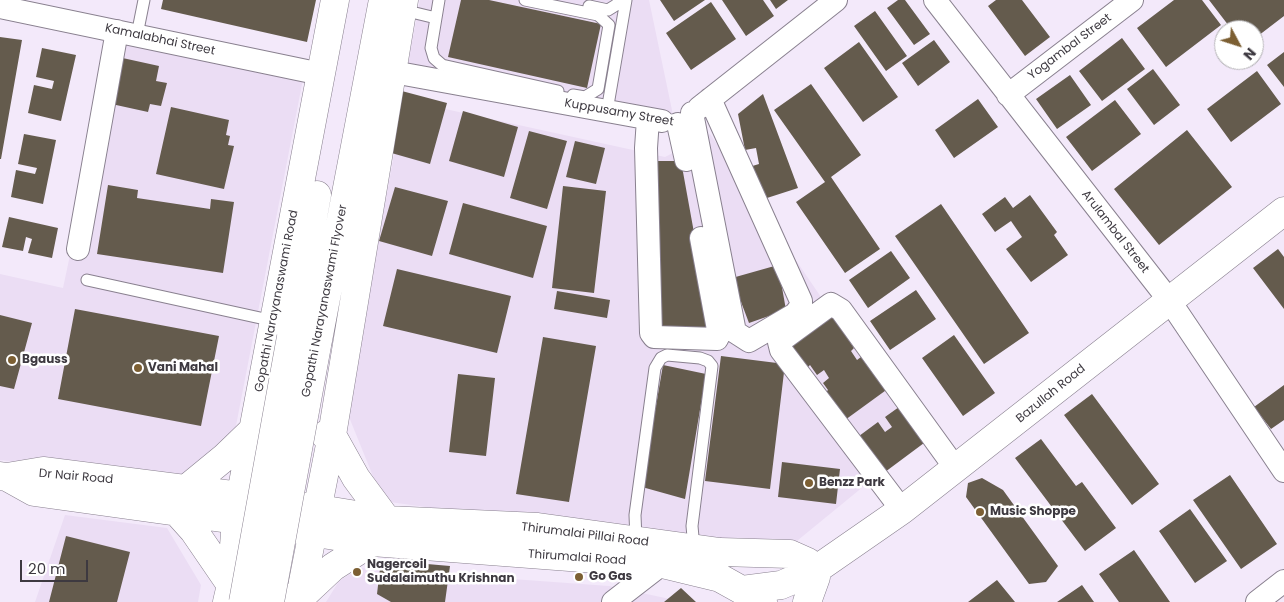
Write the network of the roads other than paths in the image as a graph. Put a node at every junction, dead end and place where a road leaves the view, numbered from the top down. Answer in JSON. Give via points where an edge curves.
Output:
{"nodes":[{"id":1,"x":144,"y":0,"type":"edge"},
{"id":2,"x":335,"y":0,"type":"edge"},
{"id":3,"x":352,"y":0,"type":"edge"},
{"id":4,"x":440,"y":0,"type":"edge"},
{"id":5,"x":524,"y":0,"type":"edge"},
{"id":6,"x":558,"y":0,"type":"edge"},
{"id":7,"x":620,"y":0,"type":"edge"},
{"id":8,"x":626,"y":0,"type":"edge"},
{"id":9,"x":836,"y":0,"type":"edge"},
{"id":10,"x":935,"y":0,"type":"edge"},
{"id":11,"x":1132,"y":0,"type":"edge"},
{"id":12,"x":397,"y":3,"type":"edge"},
{"id":13,"x":0,"y":7,"type":"edge"},
{"id":14,"x":57,"y":9,"type":"edge"},
{"id":15,"x":436,"y":18,"type":"junction"},
{"id":16,"x":127,"y":33,"type":"junction"},
{"id":17,"x":393,"y":72,"type":"junction"},
{"id":18,"x":321,"y":74,"type":"junction"},
{"id":19,"x":1008,"y":95,"type":"junction"},
{"id":20,"x":710,"y":99,"type":"junction"},
{"id":21,"x":607,"y":111,"type":"junction"},
{"id":22,"x":648,"y":119,"type":"junction"},
{"id":23,"x":685,"y":119,"type":"junction"},
{"id":24,"x":1284,"y":211,"type":"edge"},
{"id":25,"x":78,"y":249,"type":"dead end"},
{"id":26,"x":87,"y":280,"type":"dead end"},
{"id":27,"x":1168,"y":300,"type":"junction"},
{"id":28,"x":294,"y":332,"type":"junction"},
{"id":29,"x":253,"y":430,"type":"junction"},
{"id":30,"x":332,"y":435,"type":"junction"},
{"id":31,"x":956,"y":469,"type":"junction"},
{"id":32,"x":1284,"y":471,"type":"edge"},
{"id":33,"x":2,"y":482,"type":"edge"},
{"id":34,"x":181,"y":500,"type":"junction"},
{"id":35,"x":238,"y":508,"type":"junction"},
{"id":36,"x":902,"y":510,"type":"junction"},
{"id":37,"x":388,"y":520,"type":"junction"},
{"id":38,"x":315,"y":521,"type":"junction"},
{"id":39,"x":636,"y":540,"type":"junction"},
{"id":40,"x":372,"y":542,"type":"junction"},
{"id":41,"x":694,"y":548,"type":"junction"},
{"id":42,"x":662,"y":564,"type":"junction"},
{"id":43,"x":814,"y":571,"type":"junction"},
{"id":44,"x":1284,"y":581,"type":"edge"},
{"id":45,"x":234,"y":596,"type":"edge"},
{"id":46,"x":753,"y":596,"type":"edge"},
{"id":47,"x":300,"y":599,"type":"edge"},
{"id":48,"x":270,"y":602,"type":"edge"},
{"id":49,"x":613,"y":602,"type":"edge"},
{"id":50,"x":792,"y":602,"type":"edge"},
{"id":51,"x":807,"y":602,"type":"edge"},
{"id":52,"x":1257,"y":602,"type":"edge"}],
"edges":[{"from":1,"to":16,"type":"lane"},
{"from":2,"to":18,"type":"main road","name":"Gopathi Narayanaswami Road"},
{"from":3,"to":28,"type":"main road","name":"Gopathi Narayanaswami Flyover"},
{"from":4,"to":15,"type":"lane"},
{"from":5,"to":15,"type":"lane","via":[[598,15],[609,24],[598,89],[585,97],[442,65],[434,58],[431,48]]},
{"from":6,"to":7,"type":"lane","via":[[608,10]]},
{"from":8,"to":21,"type":"lane"},
{"from":9,"to":20,"type":"street","name":"Kuppusamy Street"},
{"from":10,"to":19,"type":"street","name":"Arulambal Street"},
{"from":11,"to":19,"type":"street","name":"Yogambal Street"},
{"from":12,"to":15,"type":"lane"},
{"from":12,"to":17,"type":"main road"},
{"from":12,"to":28,"type":"main road","name":"Gopathi Narayanaswami Flyover"},
{"from":13,"to":14,"type":"street","name":"Kamalabhai Street"},
{"from":14,"to":16,"type":"street","name":"Kamalabhai Street"},
{"from":16,"to":18,"type":"street","name":"Kamalabhai Street"},
{"from":16,"to":25,"type":"street"},
{"from":17,"to":21,"type":"street","name":"Kuppusamy Street"},
{"from":17,"to":30,"type":"main road"},
{"from":18,"to":28,"type":"main road","name":"Gopathi Narayanaswami Road"},
{"from":19,"to":27,"type":"street","name":"Arulambal Street"},
{"from":20,"to":23,"type":"street","name":"Kuppusamy Street"},
{"from":20,"to":23,"type":"street","via":[[801,301],[795,314],[749,340],[735,332]]},
{"from":21,"to":22,"type":"street","name":"Kuppusamy Street"},
{"from":22,"to":23,"type":"street","name":"Kuppusamy Street"},
{"from":22,"to":23,"type":"street","via":[[651,335],[717,339],[719,335]]},
{"from":24,"to":27,"type":"main road","name":"Bazullah Road"},
{"from":26,"to":28,"type":"lane"},
{"from":27,"to":31,"type":"main road","name":"Bazullah Road"},
{"from":27,"to":32,"type":"street","name":"Arulambal Street"},
{"from":28,"to":29,"type":"main road","name":"Gopathi Narayanaswami Road"},
{"from":28,"to":45,"type":"main road","name":"Gopathi Narayanaswami Flyover","bridge":true},
{"from":28,"to":48,"type":"main road","name":"Gopathi Narayanaswami Flyover","bridge":true},
{"from":29,"to":30,"type":"main road"},
{"from":29,"to":34,"type":"main road"},
{"from":29,"to":35,"type":"main road","name":"Gopathi Narayanaswami Road"},
{"from":30,"to":37,"type":"main road","via":[[356,478]]},
{"from":30,"to":38,"type":"main road"},
{"from":31,"to":36,"type":"main road","name":"Bazullah Road"},
{"from":31,"to":36,"type":"street","via":[[841,310],[832,304],[779,342],[781,350]]},
{"from":33,"to":34,"type":"main road","name":"Dr Nair Road","via":[[34,492]]},
{"from":34,"to":35,"type":"main road","name":"Dr Nair Road"},
{"from":34,"to":45,"type":"main road","via":[[194,531]]},
{"from":35,"to":38,"type":"main road","name":"Dr Nair Road"},
{"from":35,"to":45,"type":"main road","name":"Gopathi Narayanaswami Road"},
{"from":36,"to":43,"type":"main road","name":"Bazullah Road"},
{"from":37,"to":38,"type":"main road","name":"Thirumalai Pillai Road"},
{"from":37,"to":39,"type":"main road","name":"Thirumalai Pillai Road","via":[[538,528]]},
{"from":38,"to":40,"type":"main road","name":"Thirumalai Road"},
{"from":38,"to":47,"type":"main road"},
{"from":39,"to":41,"type":"main road","name":"Thirumalai Pillai Road"},
{"from":39,"to":41,"type":"lane","via":[[635,515],[655,368],[660,358],[667,355],[700,358],[712,366],[692,526]]},
{"from":40,"to":42,"type":"main road","name":"Thirumalai Road"},
{"from":40,"to":47,"type":"main road","via":[[333,567]]},
{"from":41,"to":43,"type":"main road","name":"Thirumalai Pillai Road","via":[[790,554],[808,562]]},
{"from":42,"to":46,"type":"main road","name":"Thirumalai Road","via":[[720,578]]},
{"from":42,"to":49,"type":"street"},
{"from":43,"to":46,"type":"main road"},
{"from":43,"to":50,"type":"main road"},
{"from":43,"to":51,"type":"main road","via":[[816,578]]},
{"from":44,"to":52,"type":"street"},
{"from":45,"to":47,"type":"main road"}]}
